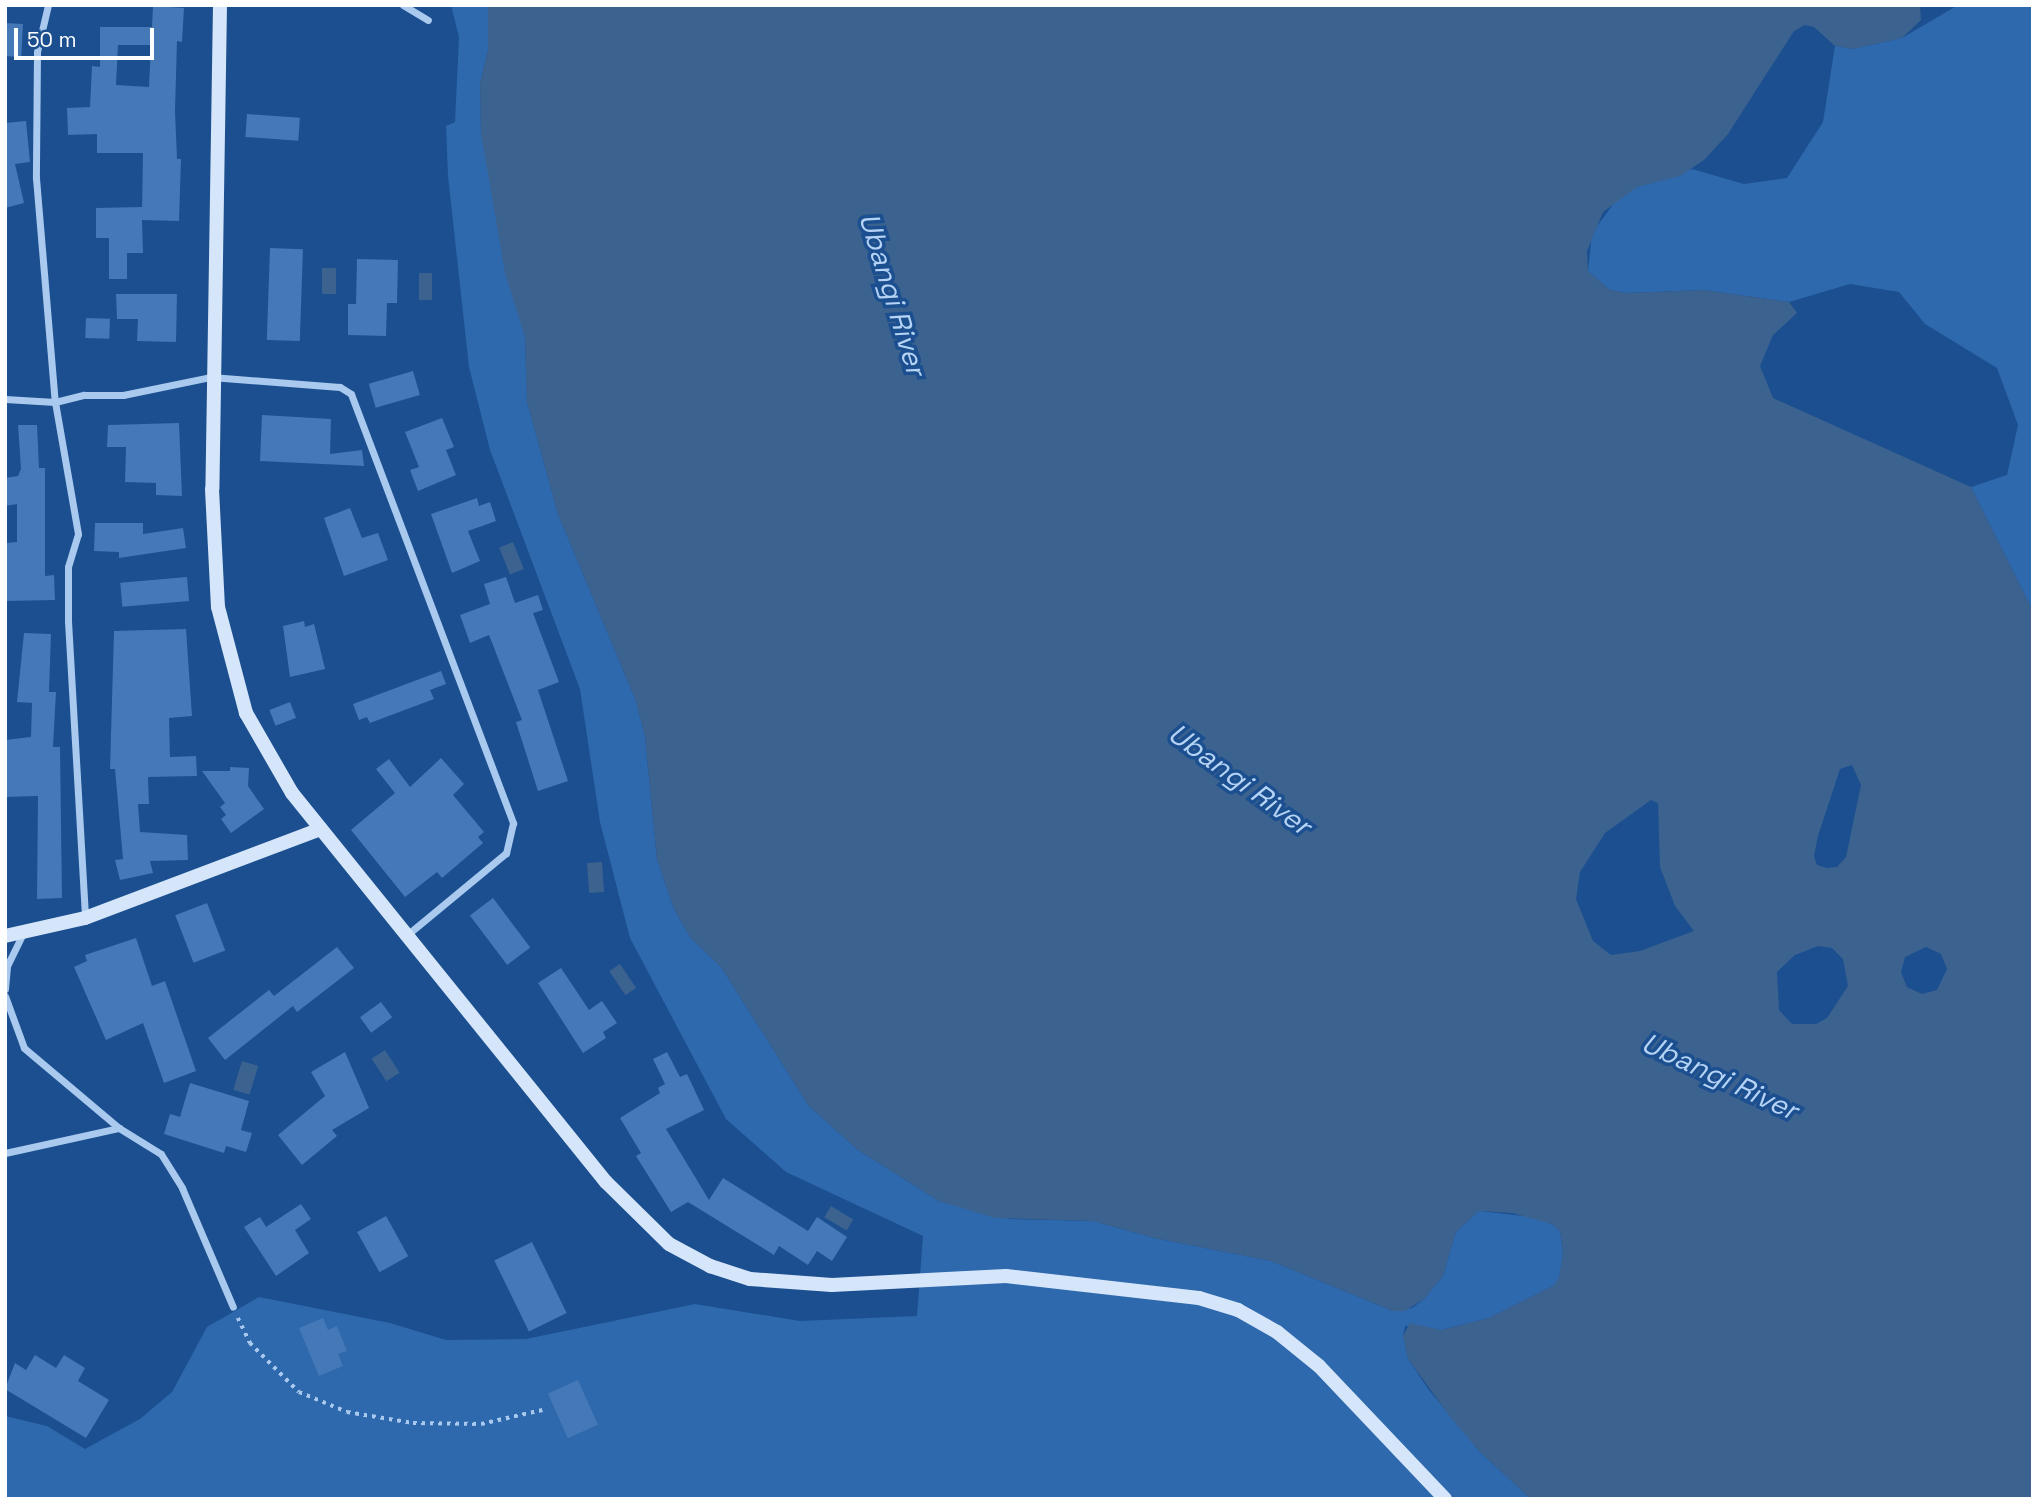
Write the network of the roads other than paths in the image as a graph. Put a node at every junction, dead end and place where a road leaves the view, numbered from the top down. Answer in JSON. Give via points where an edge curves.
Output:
{"nodes":[{"id":1,"x":48,"y":5,"type":"edge"},
{"id":2,"x":220,"y":5,"type":"edge"},
{"id":3,"x":403,"y":5,"type":"edge"},
{"id":4,"x":428,"y":20,"type":"dead end"},
{"id":5,"x":211,"y":377,"type":"junction"},
{"id":6,"x":5,"y":399,"type":"edge"},
{"id":7,"x":55,"y":402,"type":"junction"},
{"id":8,"x":321,"y":829,"type":"junction"},
{"id":9,"x":85,"y":918,"type":"junction"},
{"id":10,"x":22,"y":935,"type":"junction"},
{"id":11,"x":407,"y":935,"type":"junction"},
{"id":12,"x":5,"y":936,"type":"edge"},
{"id":13,"x":5,"y":989,"type":"edge"},
{"id":14,"x":5,"y":996,"type":"edge"},
{"id":15,"x":119,"y":1128,"type":"junction"},
{"id":16,"x":5,"y":1153,"type":"edge"},
{"id":17,"x":233,"y":1307,"type":"road end"},
{"id":18,"x":1445,"y":1499,"type":"edge"}],
"edges":[{"from":1,"to":7,"type":"street","via":[[37,52],[36,178]]},
{"from":2,"to":5,"type":"main road"},
{"from":3,"to":4,"type":"street"},
{"from":5,"to":7,"type":"street"},
{"from":5,"to":8,"type":"main road","via":[[218,607],[231,666],[265,754]]},
{"from":5,"to":11,"type":"street","via":[[340,387],[356,402],[498,777],[513,823],[506,853]]},
{"from":6,"to":7,"type":"street"},
{"from":7,"to":9,"type":"street","via":[[78,534],[68,567],[68,621]]},
{"from":8,"to":9,"type":"main road"},
{"from":8,"to":11,"type":"main road"},
{"from":9,"to":10,"type":"main road"},
{"from":10,"to":12,"type":"main road"},
{"from":10,"to":13,"type":"street","via":[[7,966]]},
{"from":11,"to":18,"type":"main road","via":[[606,1182],[668,1244],[710,1266],[750,1279],[832,1284],[1006,1276],[1199,1298],[1238,1310],[1277,1332],[1319,1366]]},
{"from":14,"to":15,"type":"street","via":[[24,1048]]},
{"from":15,"to":16,"type":"street"},
{"from":15,"to":17,"type":"street","via":[[161,1154],[182,1188]]}]}
